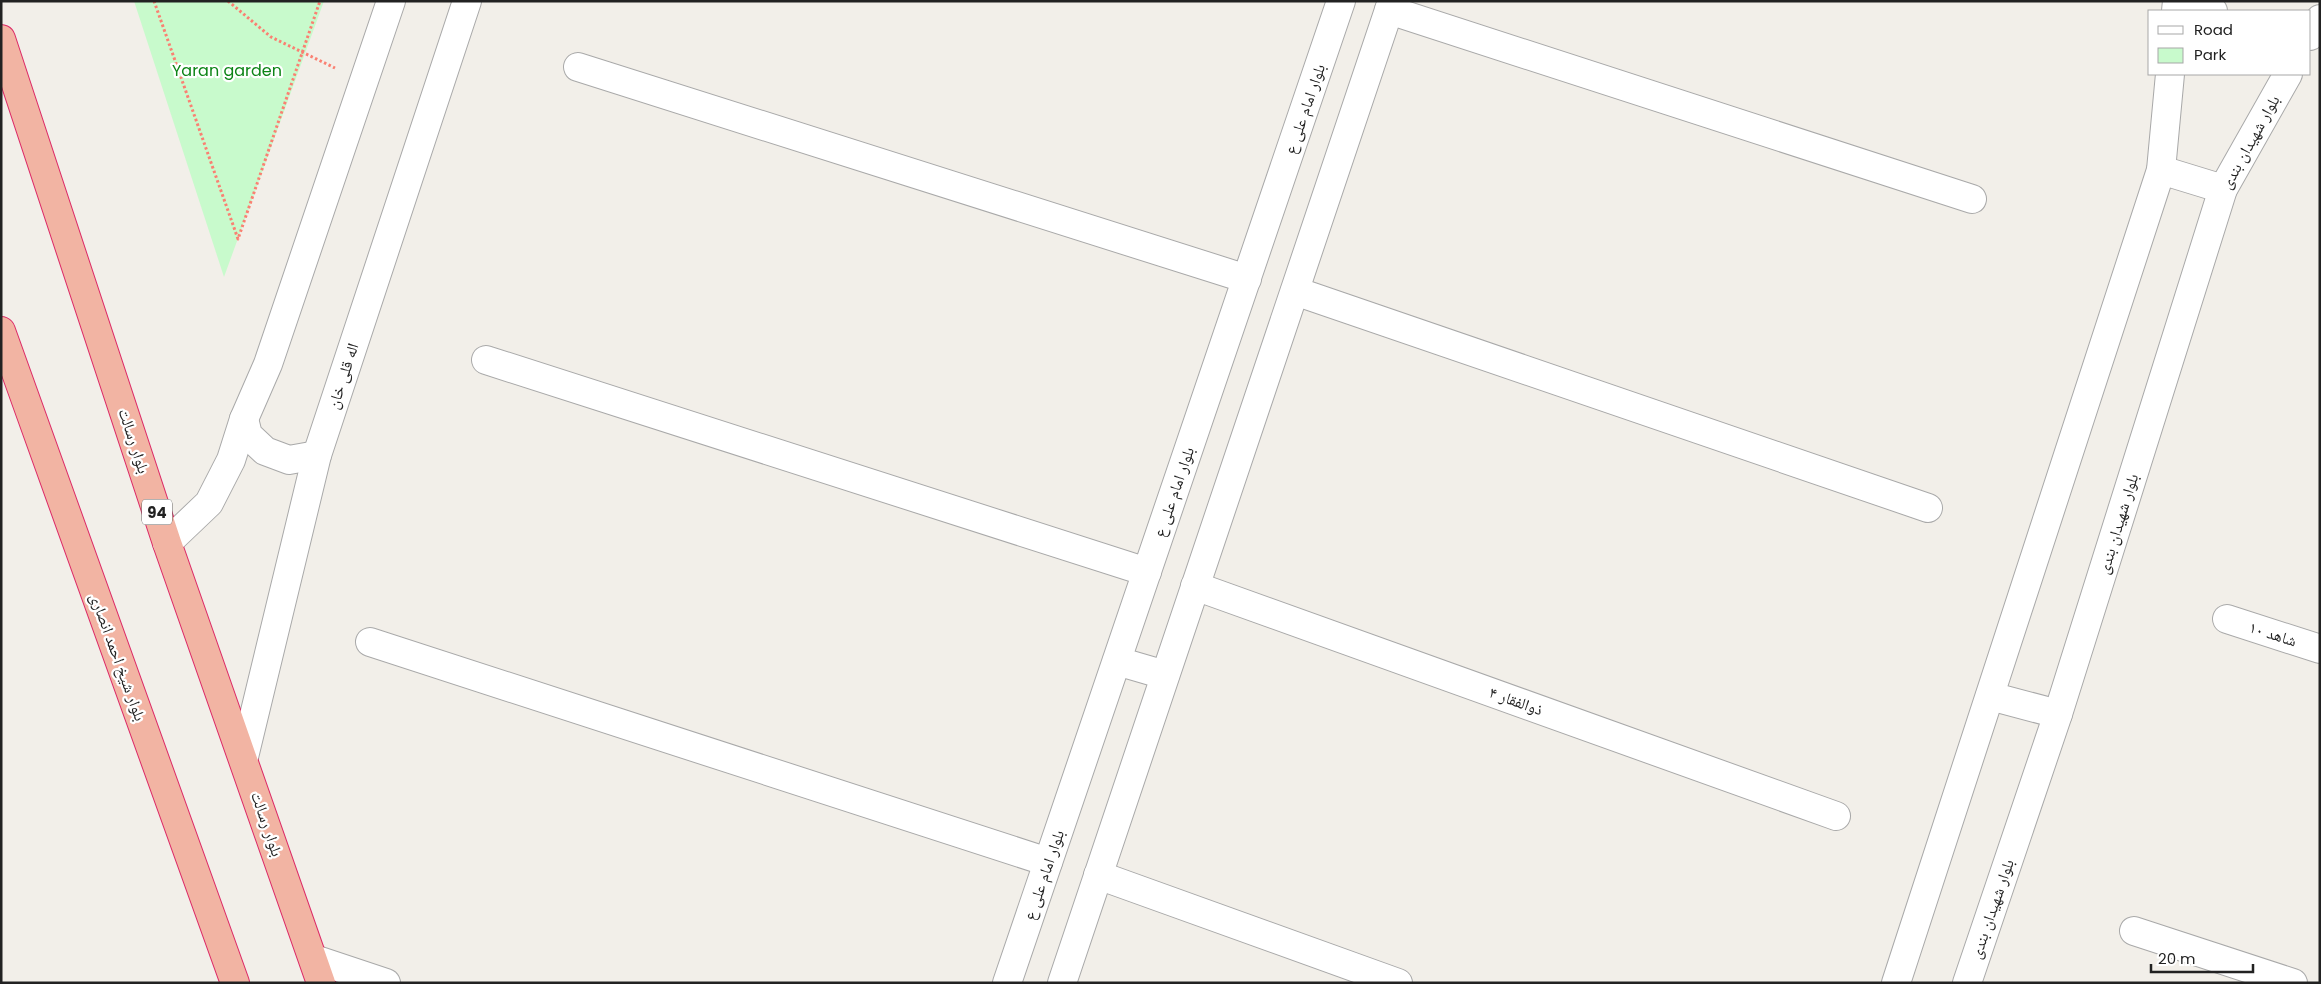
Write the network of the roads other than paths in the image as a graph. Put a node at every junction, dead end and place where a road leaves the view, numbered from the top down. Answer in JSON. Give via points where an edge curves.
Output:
{"nodes":[{"id":1,"x":391,"y":1,"type":"edge"},
{"id":2,"x":467,"y":1,"type":"edge"},
{"id":3,"x":1341,"y":1,"type":"edge"},
{"id":4,"x":2201,"y":1,"type":"edge"},
{"id":5,"x":1391,"y":6,"type":"edge"},
{"id":6,"x":2213,"y":10,"type":"edge"},
{"id":7,"x":2320,"y":17,"type":"edge"},
{"id":8,"x":2311,"y":34,"type":"edge"},
{"id":9,"x":1,"y":39,"type":"edge"},
{"id":10,"x":578,"y":67,"type":"dead end"},
{"id":11,"x":2170,"y":75,"type":"edge"},
{"id":12,"x":2287,"y":75,"type":"edge"},
{"id":13,"x":2161,"y":170,"type":"junction"},
{"id":14,"x":2223,"y":189,"type":"junction"},
{"id":15,"x":1972,"y":199,"type":"dead end"},
{"id":16,"x":1247,"y":279,"type":"junction"},
{"id":17,"x":1295,"y":290,"type":"junction"},
{"id":18,"x":1,"y":331,"type":"edge"},
{"id":19,"x":486,"y":360,"type":"dead end"},
{"id":20,"x":244,"y":419,"type":"junction"},
{"id":21,"x":317,"y":455,"type":"junction"},
{"id":22,"x":1928,"y":508,"type":"dead end"},
{"id":23,"x":167,"y":542,"type":"junction"},
{"id":24,"x":1147,"y":572,"type":"junction"},
{"id":25,"x":1195,"y":586,"type":"junction"},
{"id":26,"x":2227,"y":619,"type":"dead end"},
{"id":27,"x":370,"y":642,"type":"dead end"},
{"id":28,"x":2320,"y":649,"type":"edge"},
{"id":29,"x":1117,"y":660,"type":"junction"},
{"id":30,"x":1165,"y":675,"type":"junction"},
{"id":31,"x":1990,"y":696,"type":"junction"},
{"id":32,"x":2058,"y":714,"type":"junction"},
{"id":33,"x":244,"y":758,"type":"junction"},
{"id":34,"x":1836,"y":816,"type":"dead end"},
{"id":35,"x":1048,"y":862,"type":"junction"},
{"id":36,"x":1098,"y":876,"type":"junction"},
{"id":37,"x":2134,"y":931,"type":"dead end"},
{"id":38,"x":318,"y":971,"type":"edge"},
{"id":39,"x":235,"y":983,"type":"edge"},
{"id":40,"x":386,"y":983,"type":"edge"},
{"id":41,"x":1007,"y":983,"type":"edge"},
{"id":42,"x":1062,"y":983,"type":"edge"},
{"id":43,"x":1398,"y":983,"type":"edge"},
{"id":44,"x":1896,"y":983,"type":"edge"},
{"id":45,"x":1967,"y":983,"type":"edge"},
{"id":46,"x":2293,"y":983,"type":"edge"}],
"edges":[{"from":1,"to":20,"type":"street","via":[[268,364]]},
{"from":2,"to":21,"type":"street","name":"اله قلی خان"},
{"from":3,"to":16,"type":"street","name":"بلوار امام علی ع"},
{"from":4,"to":6,"type":"street"},
{"from":5,"to":15,"type":"street"},
{"from":5,"to":17,"type":"street"},
{"from":7,"to":8,"type":"street"},
{"from":9,"to":23,"type":"highway","name":"بلوار رسالت","number":"94"},
{"from":10,"to":16,"type":"street"},
{"from":11,"to":13,"type":"street"},
{"from":12,"to":14,"type":"street","name":"بلوار شهیدان بندی"},
{"from":13,"to":14,"type":"street"},
{"from":13,"to":31,"type":"street"},
{"from":14,"to":32,"type":"street","name":"بلوار شهیدان بندی"},
{"from":16,"to":24,"type":"street","name":"بلوار امام علی ع"},
{"from":17,"to":22,"type":"street"},
{"from":17,"to":25,"type":"street"},
{"from":18,"to":39,"type":"highway","name":"بلوار شیخ احمد انصاری"},
{"from":19,"to":24,"type":"street"},
{"from":20,"to":21,"type":"street","via":[[248,435],[265,451],[290,460]]},
{"from":20,"to":23,"type":"street","via":[[231,460],[209,503]]},
{"from":21,"to":33,"type":"street","name":"اله قلی خان"},
{"from":23,"to":33,"type":"highway","name":"بلوار رسالت","number":"94"},
{"from":24,"to":29,"type":"street","name":"بلوار امام علی ع"},
{"from":25,"to":30,"type":"street"},
{"from":25,"to":34,"type":"street","name":"ذوالفقار ۴"},
{"from":26,"to":28,"type":"street","name":"شاهد ۱۰"},
{"from":27,"to":35,"type":"street"},
{"from":29,"to":30,"type":"street"},
{"from":29,"to":35,"type":"street","name":"بلوار امام علی ع"},
{"from":30,"to":36,"type":"street"},
{"from":31,"to":32,"type":"street"},
{"from":31,"to":44,"type":"street"},
{"from":32,"to":45,"type":"street","name":"بلوار شهیدان بندی"},
{"from":33,"to":38,"type":"highway","name":"بلوار رسالت","number":"94"},
{"from":35,"to":41,"type":"street","name":"بلوار امام علی ع"},
{"from":36,"to":42,"type":"street"},
{"from":36,"to":43,"type":"street"},
{"from":37,"to":46,"type":"street"},
{"from":38,"to":40,"type":"street"}]}
